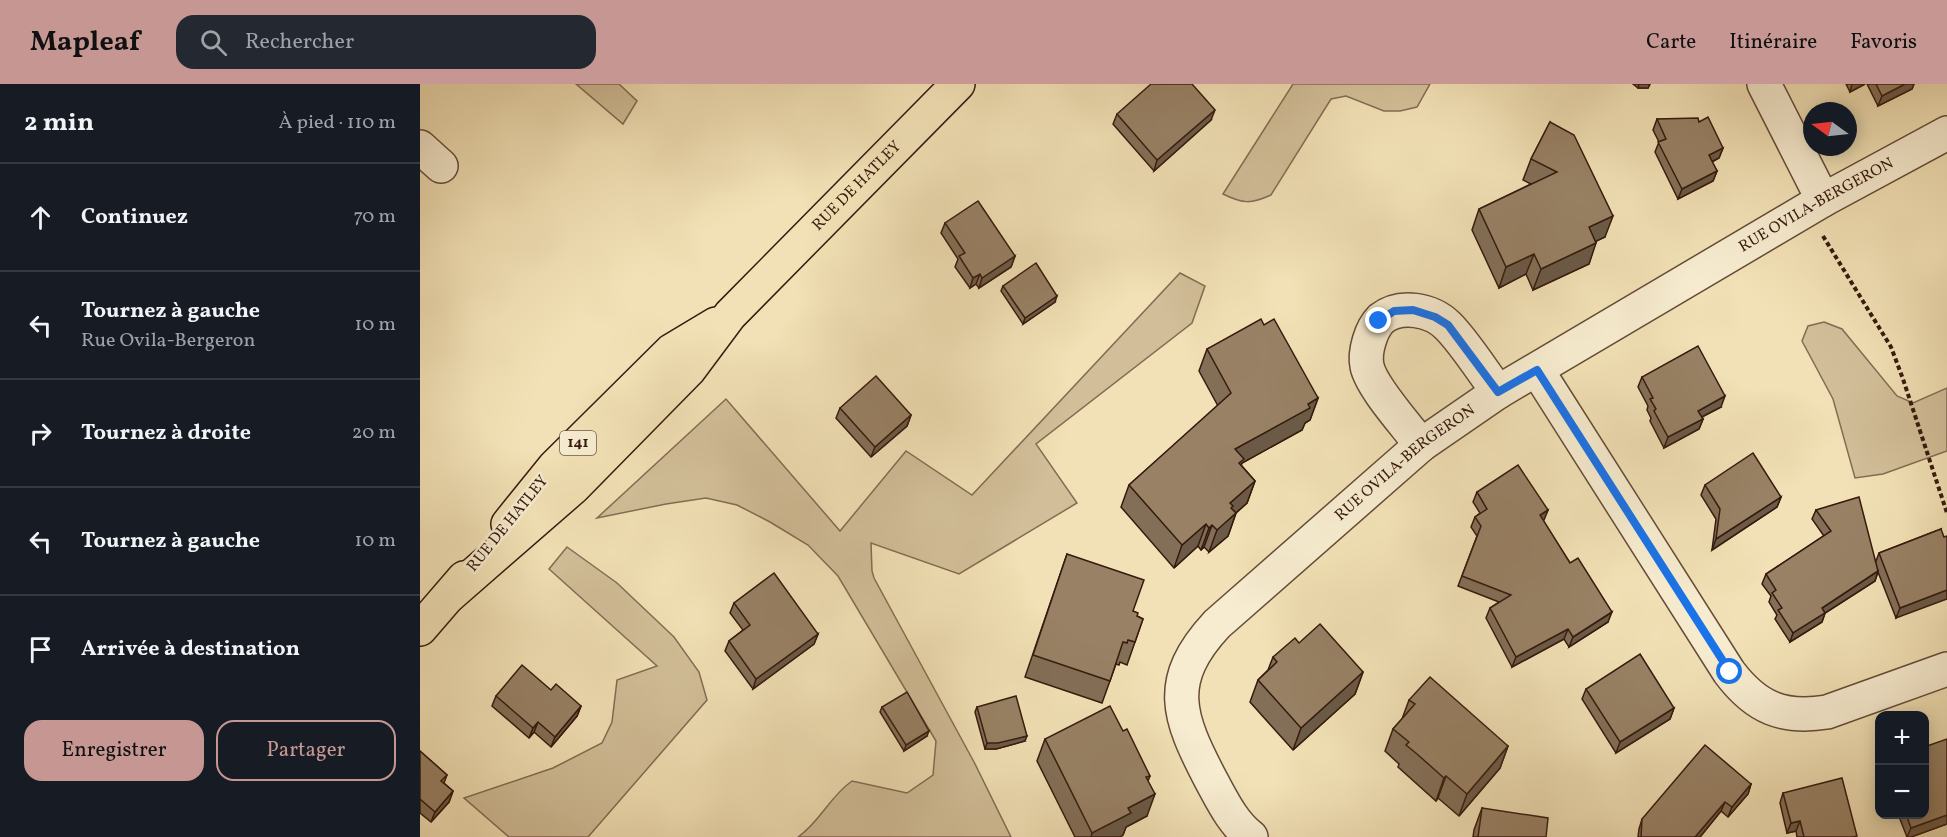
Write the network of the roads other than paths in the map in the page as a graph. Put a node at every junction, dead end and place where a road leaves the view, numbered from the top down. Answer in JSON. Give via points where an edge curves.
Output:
{"nodes":[{"id":1,"x":958,"y":84,"type":"edge"},
{"id":2,"x":1764,"y":84,"type":"edge"},
{"id":3,"x":1947,"y":133,"type":"edge"},
{"id":4,"x":1815,"y":205,"type":"junction"},
{"id":5,"x":1537,"y":370,"type":"junction"},
{"id":6,"x":1498,"y":392,"type":"junction"},
{"id":7,"x":1421,"y":445,"type":"junction"},
{"id":8,"x":420,"y":629,"type":"edge"},
{"id":9,"x":1947,"y":669,"type":"edge"},
{"id":10,"x":1251,"y":837,"type":"edge"}],
"edges":[{"from":1,"to":8,"type":"main road","name":"RUE DE HATLEY","number":"141","via":[[730,315],[689,370],[574,487],[450,595]]},
{"from":2,"to":4,"type":"street"},
{"from":3,"to":4,"type":"street","name":"RUE OVILA-BERGERON"},
{"from":4,"to":5,"type":"street","name":"RUE OVILA-BERGERON"},
{"from":5,"to":6,"type":"street","name":"RUE OVILA-BERGERON"},
{"from":5,"to":9,"type":"street","via":[[1730,672],[1755,699],[1772,709],[1809,715]]},
{"from":6,"to":7,"type":"street","name":"RUE OVILA-BERGERON"},
{"from":6,"to":7,"type":"street","via":[[1448,325],[1435,317],[1404,310],[1394,311],[1379,321],[1367,349],[1367,366],[1373,381]]},
{"from":7,"to":10,"type":"street","name":"RUE OVILA-BERGERON","via":[[1217,624],[1190,659],[1182,704],[1185,726],[1229,813]]}]}
